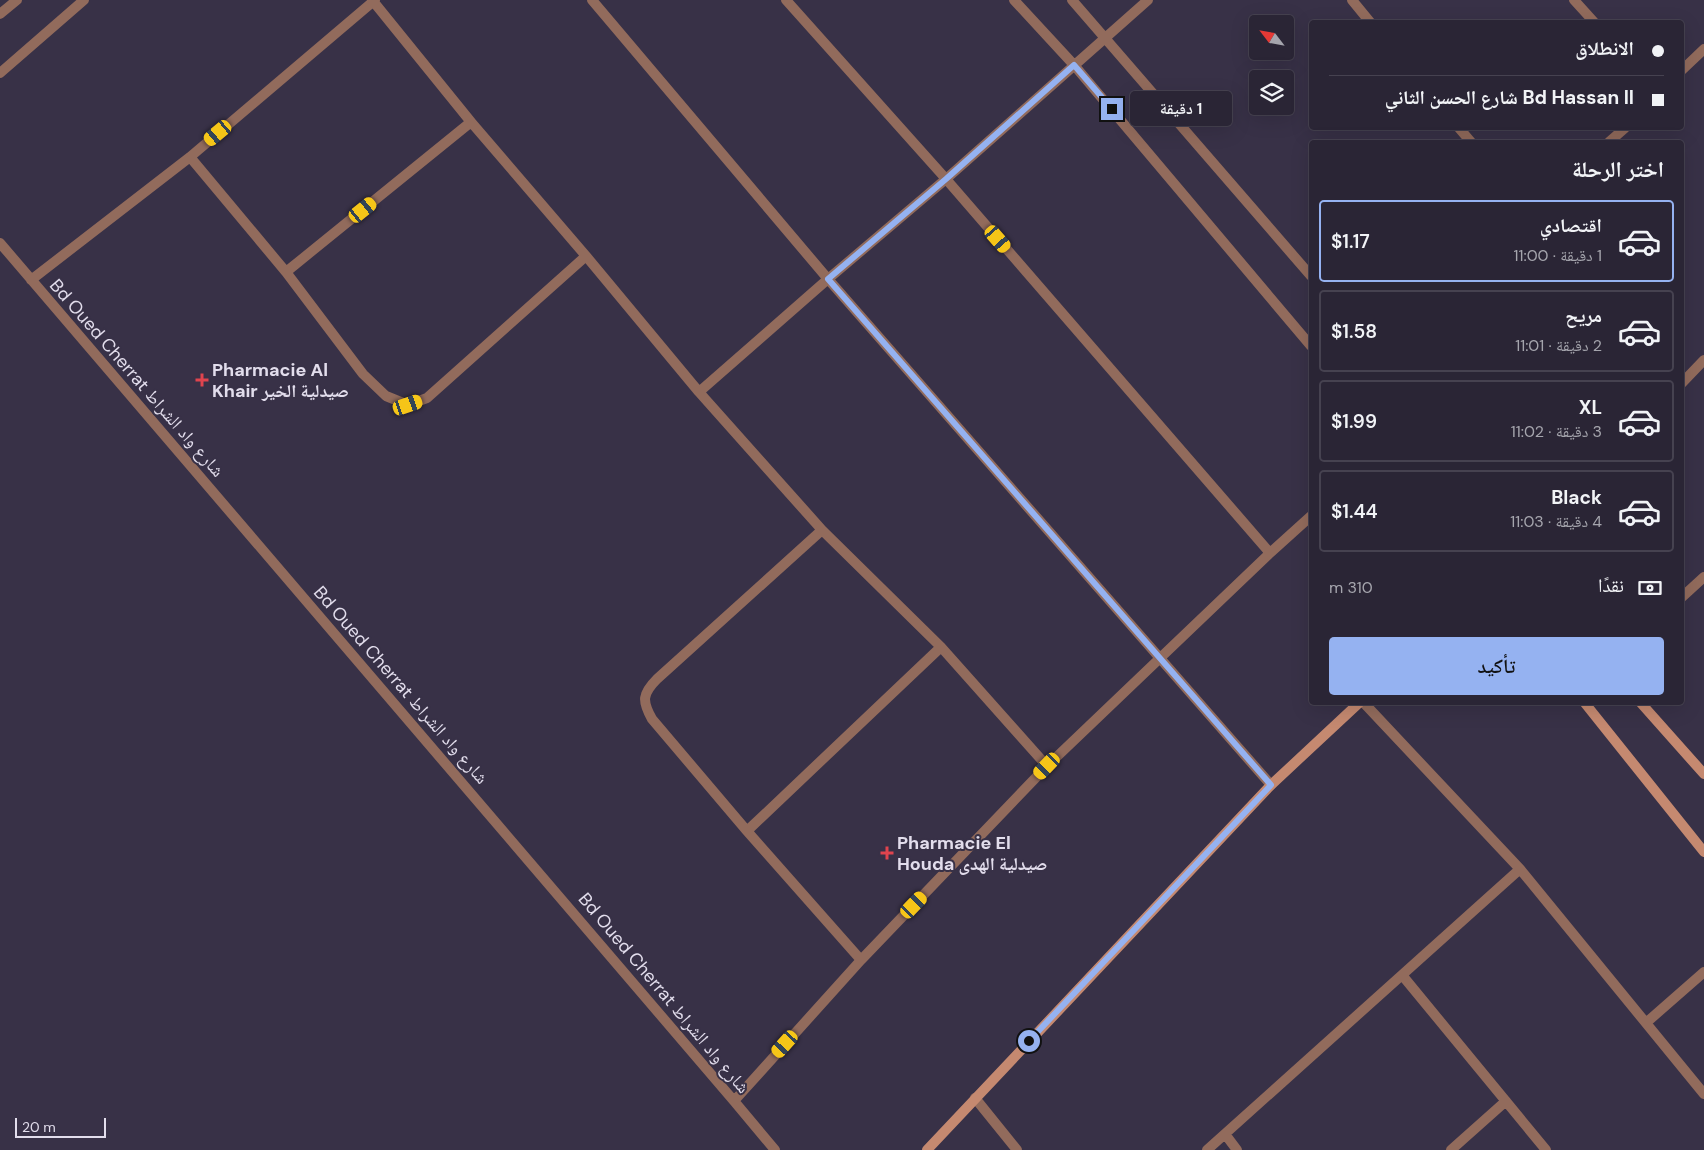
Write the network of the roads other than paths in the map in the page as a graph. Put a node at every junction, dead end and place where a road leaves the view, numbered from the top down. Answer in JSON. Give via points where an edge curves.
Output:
{"nodes":[{"id":1,"x":16,"y":0,"type":"edge"},
{"id":2,"x":84,"y":0,"type":"edge"},
{"id":3,"x":592,"y":0,"type":"edge"},
{"id":4,"x":786,"y":0,"type":"edge"},
{"id":5,"x":1014,"y":0,"type":"edge"},
{"id":6,"x":1072,"y":0,"type":"edge"},
{"id":7,"x":1148,"y":0,"type":"edge"},
{"id":8,"x":1352,"y":0,"type":"edge"},
{"id":9,"x":1574,"y":0,"type":"edge"},
{"id":10,"x":374,"y":1,"type":"edge"},
{"id":11,"x":0,"y":14,"type":"edge"},
{"id":12,"x":1368,"y":20,"type":"edge"},
{"id":13,"x":1592,"y":20,"type":"edge"},
{"id":14,"x":1106,"y":39,"type":"junction"},
{"id":15,"x":1704,"y":49,"type":"edge"},
{"id":16,"x":1074,"y":65,"type":"junction"},
{"id":17,"x":1684,"y":68,"type":"edge"},
{"id":18,"x":0,"y":73,"type":"edge"},
{"id":19,"x":471,"y":122,"type":"junction"},
{"id":20,"x":1461,"y":130,"type":"edge"},
{"id":21,"x":1622,"y":130,"type":"edge"},
{"id":22,"x":1469,"y":140,"type":"edge"},
{"id":23,"x":1611,"y":140,"type":"edge"},
{"id":24,"x":190,"y":157,"type":"junction"},
{"id":25,"x":946,"y":179,"type":"junction"},
{"id":26,"x":0,"y":243,"type":"edge"},
{"id":27,"x":586,"y":256,"type":"junction"},
{"id":28,"x":286,"y":272,"type":"junction"},
{"id":29,"x":1309,"y":274,"type":"edge"},
{"id":30,"x":828,"y":279,"type":"junction"},
{"id":31,"x":31,"y":280,"type":"junction"},
{"id":32,"x":1309,"y":344,"type":"edge"},
{"id":33,"x":1704,"y":360,"type":"edge"},
{"id":34,"x":1684,"y":381,"type":"edge"},
{"id":35,"x":699,"y":392,"type":"junction"},
{"id":36,"x":1309,"y":518,"type":"edge"},
{"id":37,"x":822,"y":530,"type":"junction"},
{"id":38,"x":1270,"y":553,"type":"junction"},
{"id":39,"x":1704,"y":577,"type":"edge"},
{"id":40,"x":1684,"y":595,"type":"edge"},
{"id":41,"x":941,"y":647,"type":"junction"},
{"id":42,"x":1161,"y":658,"type":"junction"},
{"id":43,"x":1359,"y":705,"type":"edge"},
{"id":44,"x":1365,"y":705,"type":"edge"},
{"id":45,"x":1586,"y":705,"type":"edge"},
{"id":46,"x":1643,"y":705,"type":"edge"},
{"id":47,"x":1047,"y":766,"type":"junction"},
{"id":48,"x":1704,"y":774,"type":"edge"},
{"id":49,"x":1271,"y":785,"type":"junction"},
{"id":50,"x":747,"y":831,"type":"junction"},
{"id":51,"x":1704,"y":852,"type":"edge"},
{"id":52,"x":1520,"y":869,"type":"junction"},
{"id":53,"x":862,"y":960,"type":"junction"},
{"id":54,"x":1704,"y":972,"type":"edge"},
{"id":55,"x":1402,"y":975,"type":"junction"},
{"id":56,"x":1647,"y":1022,"type":"junction"},
{"id":57,"x":1704,"y":1094,"type":"edge"},
{"id":58,"x":976,"y":1098,"type":"junction"},
{"id":59,"x":734,"y":1101,"type":"junction"},
{"id":60,"x":1506,"y":1101,"type":"junction"},
{"id":61,"x":1225,"y":1134,"type":"junction"},
{"id":62,"x":775,"y":1150,"type":"edge"},
{"id":63,"x":927,"y":1150,"type":"edge"},
{"id":64,"x":1017,"y":1150,"type":"edge"},
{"id":65,"x":1207,"y":1150,"type":"edge"},
{"id":66,"x":1237,"y":1150,"type":"edge"},
{"id":67,"x":1451,"y":1150,"type":"edge"},
{"id":68,"x":1546,"y":1150,"type":"edge"}],
"edges":[{"from":1,"to":11,"type":"street"},
{"from":2,"to":18,"type":"street"},
{"from":3,"to":30,"type":"street"},
{"from":4,"to":25,"type":"street"},
{"from":5,"to":16,"type":"street"},
{"from":6,"to":14,"type":"street"},
{"from":7,"to":14,"type":"street"},
{"from":8,"to":12,"type":"street"},
{"from":9,"to":13,"type":"street"},
{"from":10,"to":19,"type":"street"},
{"from":10,"to":24,"type":"street"},
{"from":14,"to":16,"type":"street"},
{"from":14,"to":29,"type":"street"},
{"from":15,"to":17,"type":"street"},
{"from":16,"to":25,"type":"street"},
{"from":16,"to":32,"type":"street"},
{"from":19,"to":27,"type":"street"},
{"from":19,"to":28,"type":"street"},
{"from":20,"to":22,"type":"street"},
{"from":21,"to":23,"type":"street"},
{"from":24,"to":28,"type":"street"},
{"from":24,"to":31,"type":"street"},
{"from":25,"to":30,"type":"street"},
{"from":25,"to":38,"type":"street"},
{"from":26,"to":31,"type":"street","name":"Bd Oued Cherrat شارع واد الشراط"},
{"from":27,"to":28,"type":"street","via":[[433,393],[408,405],[386,396],[363,374]]},
{"from":27,"to":35,"type":"street"},
{"from":30,"to":35,"type":"street"},
{"from":30,"to":42,"type":"street"},
{"from":31,"to":59,"type":"street","name":"Bd Oued Cherrat شارع واد الشراط"},
{"from":33,"to":34,"type":"street"},
{"from":35,"to":37,"type":"street"},
{"from":36,"to":38,"type":"street"},
{"from":37,"to":41,"type":"street"},
{"from":37,"to":50,"type":"street","via":[[657,679],[648,688],[644,699],[652,719]]},
{"from":38,"to":42,"type":"street"},
{"from":39,"to":40,"type":"street"},
{"from":41,"to":47,"type":"street"},
{"from":41,"to":50,"type":"street"},
{"from":42,"to":47,"type":"street"},
{"from":42,"to":49,"type":"street"},
{"from":43,"to":49,"type":"street"},
{"from":44,"to":52,"type":"street"},
{"from":45,"to":51,"type":"street"},
{"from":46,"to":48,"type":"street"},
{"from":47,"to":53,"type":"street"},
{"from":49,"to":58,"type":"street"},
{"from":50,"to":53,"type":"street"},
{"from":52,"to":55,"type":"street"},
{"from":52,"to":56,"type":"street"},
{"from":53,"to":59,"type":"street"},
{"from":54,"to":56,"type":"street"},
{"from":55,"to":60,"type":"street"},
{"from":55,"to":61,"type":"street"},
{"from":56,"to":57,"type":"street"},
{"from":58,"to":63,"type":"street"},
{"from":58,"to":64,"type":"street"},
{"from":59,"to":62,"type":"street","name":"Bd Oued Cherrat شارع واد الشراط"},
{"from":60,"to":67,"type":"street"},
{"from":60,"to":68,"type":"street"},
{"from":61,"to":65,"type":"street"},
{"from":61,"to":66,"type":"street"}]}
